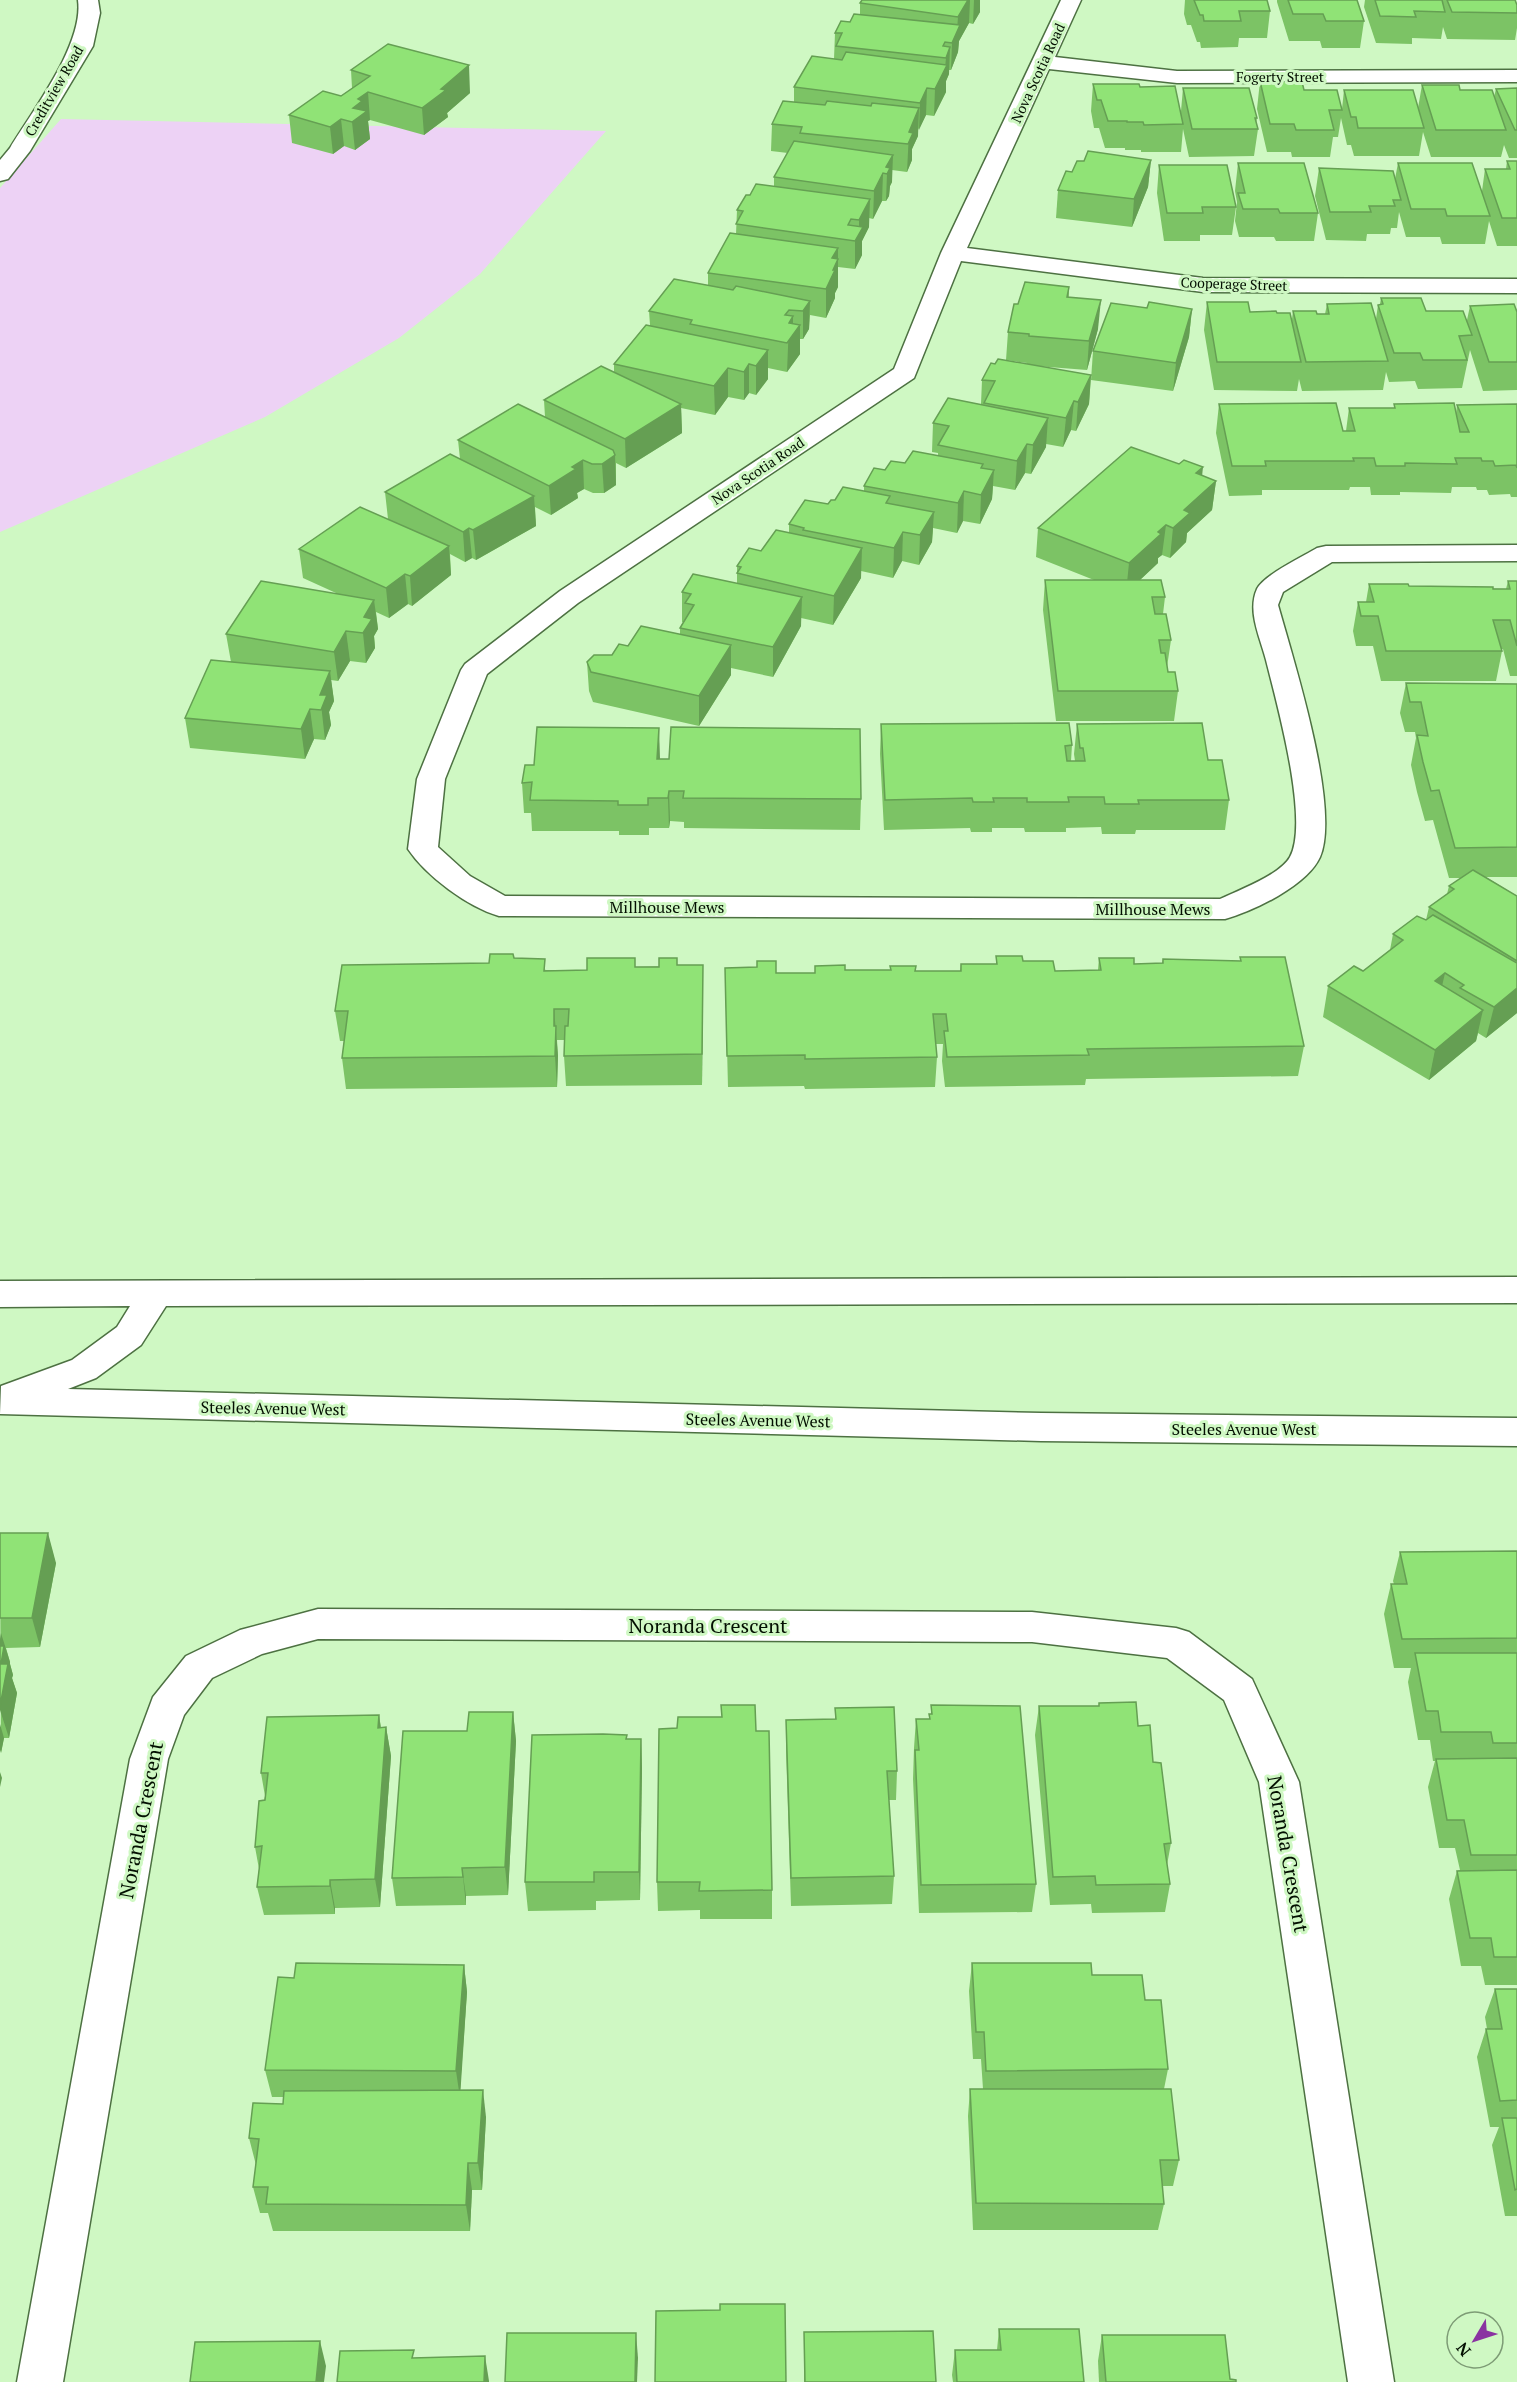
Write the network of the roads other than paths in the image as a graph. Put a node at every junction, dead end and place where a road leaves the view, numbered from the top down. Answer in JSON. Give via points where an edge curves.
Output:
{"nodes":[{"id":1,"x":88,"y":0,"type":"edge"},
{"id":2,"x":1071,"y":0,"type":"edge"},
{"id":3,"x":1044,"y":62,"type":"junction"},
{"id":4,"x":1517,"y":76,"type":"edge"},
{"id":5,"x":0,"y":174,"type":"edge"},
{"id":6,"x":953,"y":253,"type":"junction"},
{"id":7,"x":1517,"y":286,"type":"edge"},
{"id":8,"x":1517,"y":552,"type":"edge"},
{"id":9,"x":459,"y":883,"type":"joint"},
{"id":10,"x":1517,"y":1290,"type":"edge"},
{"id":11,"x":157,"y":1292,"type":"junction"},
{"id":12,"x":0,"y":1294,"type":"edge"},
{"id":13,"x":0,"y":1401,"type":"edge"},
{"id":14,"x":1517,"y":1432,"type":"edge"},
{"id":15,"x":40,"y":2382,"type":"edge"},
{"id":16,"x":1371,"y":2382,"type":"edge"}],
"edges":[{"from":1,"to":5,"type":"street","name":"Creditview Road","via":[[90,13],[82,46],[19,151]]},
{"from":2,"to":3,"type":"street","name":"Nova Scotia Road"},
{"from":3,"to":4,"type":"street","name":"Fogerty Street","via":[[1177,77]]},
{"from":3,"to":6,"type":"street","name":"Nova Scotia Road"},
{"from":6,"to":7,"type":"street","name":"Cooperage Street","via":[[1203,285]]},
{"from":6,"to":9,"type":"street","name":"Nova Scotia Road","via":[[905,373],[569,597],[475,670],[430,779],[423,849]]},
{"from":8,"to":9,"type":"street","name":"Millhouse Mews","via":[[1326,555],[1271,588],[1265,605],[1304,761],[1312,825],[1304,858],[1281,880],[1225,909],[499,906]]},
{"from":10,"to":11,"type":"street"},
{"from":11,"to":12,"type":"street"},
{"from":11,"to":13,"type":"street","via":[[129,1336],[84,1369]]},
{"from":13,"to":14,"type":"street","name":"Steeles Avenue West","via":[[1041,1427]]},
{"from":15,"to":16,"type":"street","name":"Noranda Crescent","via":[[149,1759],[167,1708],[199,1667],[253,1641],[330,1624],[1032,1627],[1176,1643],[1239,1690],[1279,1782]]}]}
